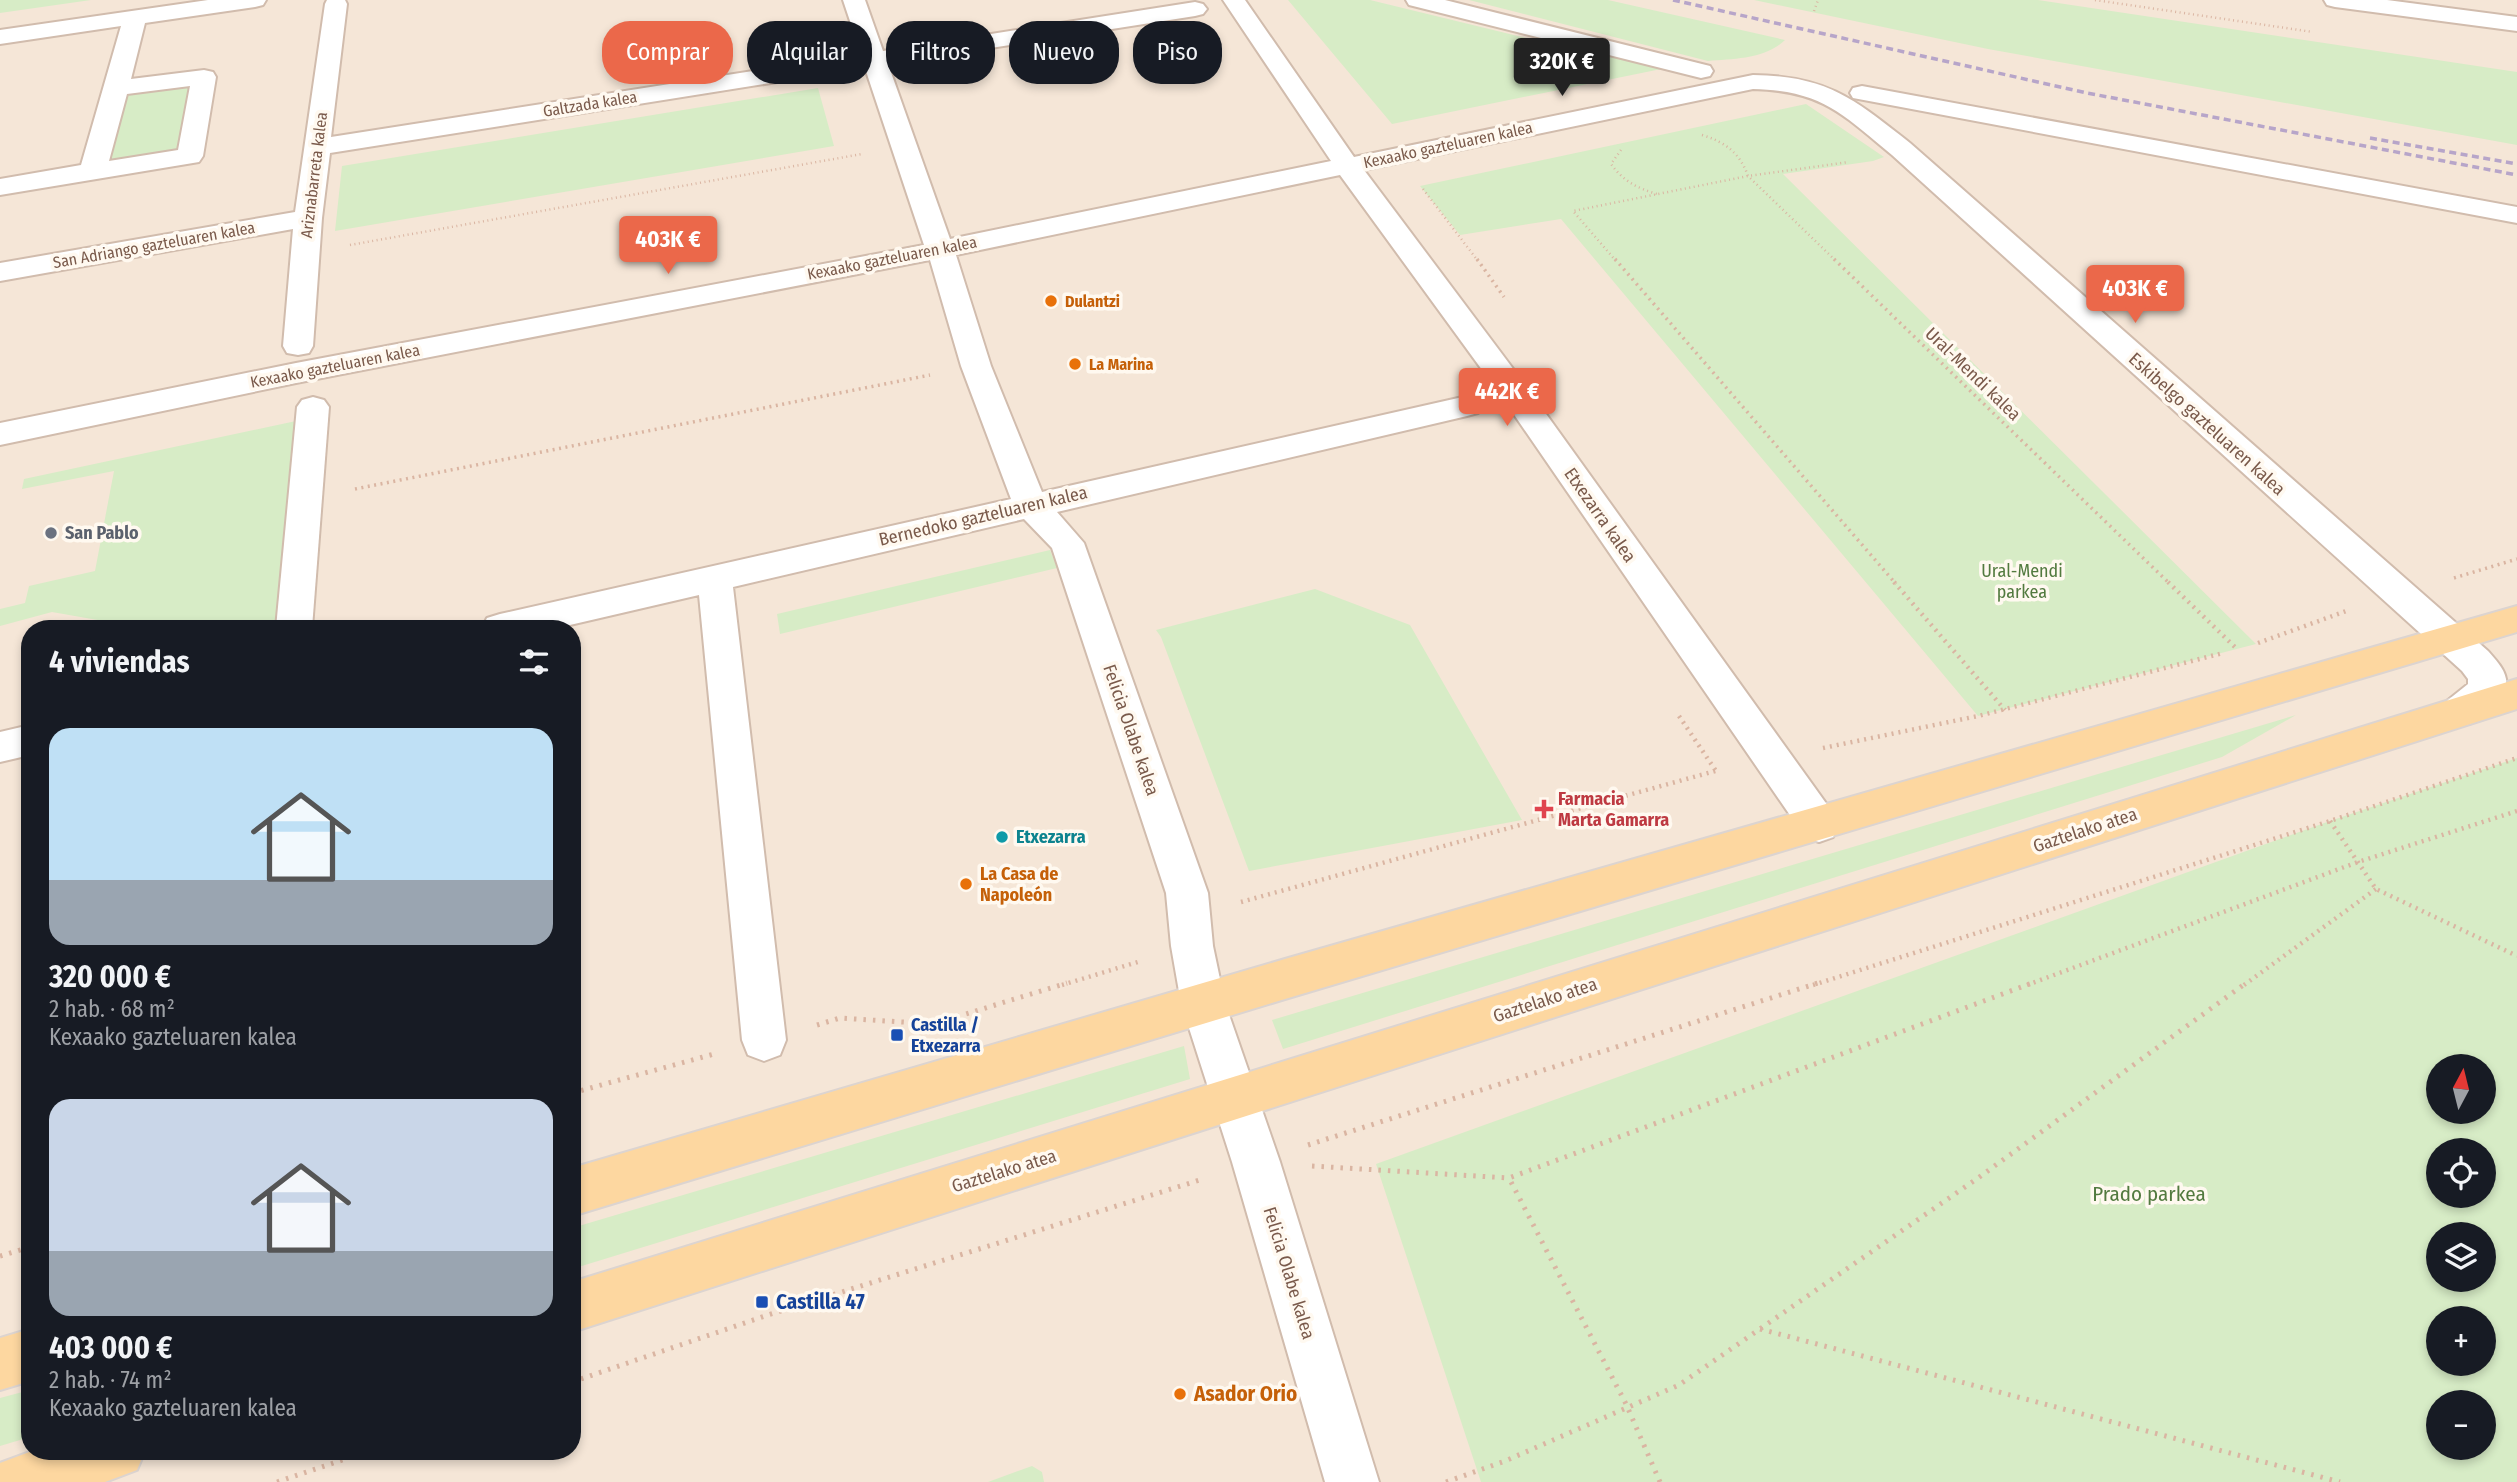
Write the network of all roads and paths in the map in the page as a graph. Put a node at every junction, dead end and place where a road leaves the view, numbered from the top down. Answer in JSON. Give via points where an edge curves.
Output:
{"nodes":[{"id":1,"x":256,"y":0,"type":"edge"},
{"id":2,"x":853,"y":0,"type":"edge"},
{"id":3,"x":1234,"y":0,"type":"edge"},
{"id":4,"x":1417,"y":0,"type":"edge"},
{"id":5,"x":1818,"y":0,"type":"edge"},
{"id":6,"x":2095,"y":0,"type":"edge"},
{"id":7,"x":2335,"y":0,"type":"edge"},
{"id":8,"x":337,"y":4,"type":"dead end"},
{"id":9,"x":1195,"y":9,"type":"dead end"},
{"id":10,"x":1814,"y":11,"type":"dead end"},
{"id":11,"x":135,"y":18,"type":"junction"},
{"id":12,"x":2517,"y":24,"type":"edge"},
{"id":13,"x":2316,"y":33,"type":"dead end"},
{"id":14,"x":0,"y":37,"type":"edge"},
{"id":15,"x":873,"y":59,"type":"junction"},
{"id":16,"x":1701,"y":71,"type":"dead end"},
{"id":17,"x":1784,"y":81,"type":"joint"},
{"id":18,"x":116,"y":88,"type":"junction"},
{"id":19,"x":1862,"y":93,"type":"dead end"},
{"id":20,"x":1698,"y":133,"type":"dead end"},
{"id":21,"x":1614,"y":145,"type":"dead end"},
{"id":22,"x":318,"y":147,"type":"junction"},
{"id":23,"x":904,"y":147,"type":"junction"},
{"id":24,"x":1901,"y":149,"type":"junction"},
{"id":25,"x":1347,"y":166,"type":"junction"},
{"id":26,"x":93,"y":171,"type":"junction"},
{"id":27,"x":1748,"y":176,"type":"junction"},
{"id":28,"x":1433,"y":183,"type":"dead end"},
{"id":29,"x":0,"y":187,"type":"edge"},
{"id":30,"x":1658,"y":194,"type":"junction"},
{"id":31,"x":2517,"y":215,"type":"edge"},
{"id":32,"x":308,"y":218,"type":"junction"},
{"id":33,"x":940,"y":250,"type":"junction"},
{"id":34,"x":305,"y":253,"type":"junction"},
{"id":35,"x":0,"y":272,"type":"edge"},
{"id":36,"x":1508,"y":304,"type":"dead end"},
{"id":37,"x":298,"y":346,"type":"dead end"},
{"id":38,"x":975,"y":366,"type":"junction"},
{"id":39,"x":1467,"y":406,"type":"dead end"},
{"id":40,"x":313,"y":407,"type":"dead end"},
{"id":41,"x":0,"y":434,"type":"edge"},
{"id":42,"x":303,"y":499,"type":"junction"},
{"id":43,"x":1030,"y":505,"type":"junction"},
{"id":44,"x":2517,"y":559,"type":"edge"},
{"id":45,"x":715,"y":579,"type":"junction"},
{"id":46,"x":2397,"y":594,"type":"junction"},
{"id":47,"x":2517,"y":619,"type":"edge"},
{"id":48,"x":295,"y":620,"type":"edge"},
{"id":49,"x":535,"y":620,"type":"edge"},
{"id":50,"x":2450,"y":639,"type":"junction"},
{"id":51,"x":2238,"y":650,"type":"junction"},
{"id":52,"x":2517,"y":694,"type":"edge"},
{"id":53,"x":2005,"y":710,"type":"junction"},
{"id":54,"x":2461,"y":711,"type":"junction"},
{"id":55,"x":21,"y":742,"type":"edge"},
{"id":56,"x":0,"y":747,"type":"edge"},
{"id":57,"x":2517,"y":758,"type":"edge"},
{"id":58,"x":1772,"y":760,"type":"junction"},
{"id":59,"x":2517,"y":811,"type":"edge"},
{"id":60,"x":2330,"y":821,"type":"junction"},
{"id":61,"x":1819,"y":825,"type":"junction"},
{"id":62,"x":2358,"y":862,"type":"junction"},
{"id":63,"x":2376,"y":889,"type":"junction"},
{"id":64,"x":1191,"y":931,"type":"junction"},
{"id":65,"x":2517,"y":956,"type":"edge"},
{"id":66,"x":1203,"y":1003,"type":"junction"},
{"id":67,"x":764,"y":1040,"type":"junction"},
{"id":68,"x":581,"y":1091,"type":"edge"},
{"id":69,"x":1234,"y":1098,"type":"junction"},
{"id":70,"x":1256,"y":1162,"type":"junction"},
{"id":71,"x":1509,"y":1178,"type":"junction"},
{"id":72,"x":581,"y":1189,"type":"edge"},
{"id":73,"x":21,"y":1250,"type":"edge"},
{"id":74,"x":0,"y":1256,"type":"edge"},
{"id":75,"x":581,"y":1304,"type":"edge"},
{"id":76,"x":1760,"y":1329,"type":"junction"},
{"id":77,"x":21,"y":1358,"type":"edge"},
{"id":78,"x":0,"y":1364,"type":"edge"},
{"id":79,"x":581,"y":1379,"type":"edge"},
{"id":80,"x":1626,"y":1404,"type":"junction"},
{"id":81,"x":89,"y":1460,"type":"edge"},
{"id":82,"x":342,"y":1460,"type":"edge"},
{"id":83,"x":19,"y":1482,"type":"edge"},
{"id":84,"x":277,"y":1482,"type":"edge"},
{"id":85,"x":1352,"y":1482,"type":"edge"},
{"id":86,"x":1446,"y":1482,"type":"edge"},
{"id":87,"x":1660,"y":1482,"type":"edge"},
{"id":88,"x":2340,"y":1482,"type":"edge"}],
"edges":[{"from":1,"to":11,"type":"street"},
{"from":2,"to":15,"type":"street","name":"Felicia Olabe kalea"},
{"from":3,"to":25,"type":"street","name":"Etxezarra kalea"},
{"from":4,"to":16,"type":"street"},
{"from":5,"to":10,"type":"path"},
{"from":6,"to":13,"type":"path"},
{"from":7,"to":12,"type":"street"},
{"from":8,"to":22,"type":"street","name":"Ariznabarreta kalea"},
{"from":9,"to":15,"type":"street","name":"Galtzada kalea"},
{"from":11,"to":14,"type":"street"},
{"from":11,"to":18,"type":"street"},
{"from":15,"to":22,"type":"street","name":"Galtzada kalea"},
{"from":15,"to":23,"type":"street","name":"Felicia Olabe kalea"},
{"from":17,"to":24,"type":"street","name":"Eskibelgo gazteluaren kalea","via":[[1807,85],[1841,102]]},
{"from":17,"to":25,"type":"street","name":"Kexaako gazteluaren kalea","via":[[1753,82]]},
{"from":18,"to":26,"type":"street"},
{"from":18,"to":26,"type":"street","via":[[204,77],[190,156]]},
{"from":19,"to":31,"type":"street"},
{"from":20,"to":27,"type":"path","name":"Ural-Mendi kalea","via":[[1736,151]]},
{"from":21,"to":30,"type":"path","via":[[1626,142],[1611,164],[1620,178]]},
{"from":22,"to":32,"type":"street","name":"Ariznabarreta kalea"},
{"from":23,"to":33,"type":"street","name":"Felicia Olabe kalea"},
{"from":23,"to":34,"type":"path"},
{"from":24,"to":27,"type":"path","via":[[1884,157]]},
{"from":24,"to":46,"type":"street","name":"Eskibelgo gazteluaren kalea"},
{"from":25,"to":33,"type":"street","name":"Kexaako gazteluaren kalea"},
{"from":25,"to":58,"type":"street","name":"Etxezarra kalea","via":[[1515,393]]},
{"from":26,"to":29,"type":"street"},
{"from":27,"to":30,"type":"path"},
{"from":27,"to":51,"type":"path","name":"Ural-Mendi kalea"},
{"from":28,"to":36,"type":"path","via":[[1420,186]]},
{"from":30,"to":53,"type":"path","via":[[1573,211]]},
{"from":32,"to":34,"type":"street","name":"Ariznabarreta kalea"},
{"from":32,"to":35,"type":"street","name":"San Adriango gazteluaren kalea"},
{"from":33,"to":38,"type":"street","name":"Felicia Olabe kalea"},
{"from":33,"to":41,"type":"street","name":"Kexaako gazteluaren kalea"},
{"from":34,"to":37,"type":"street","name":"Ariznabarreta kalea"},
{"from":38,"to":42,"type":"path"},
{"from":38,"to":43,"type":"street","name":"Felicia Olabe kalea"},
{"from":39,"to":43,"type":"street","name":"Bernedoko gazteluaren kalea"},
{"from":40,"to":42,"type":"street"},
{"from":42,"to":48,"type":"street"},
{"from":43,"to":45,"type":"street","name":"Bernedoko gazteluaren kalea"},
{"from":43,"to":64,"type":"street","name":"Felicia Olabe kalea","via":[[1067,543],[1187,893]]},
{"from":44,"to":46,"type":"path"},
{"from":45,"to":49,"type":"street","name":"Bernedoko gazteluaren kalea"},
{"from":45,"to":67,"type":"street"},
{"from":46,"to":50,"type":"street","name":"Eskibelgo gazteluaren kalea"},
{"from":46,"to":51,"type":"path"},
{"from":47,"to":50,"type":"main road"},
{"from":50,"to":54,"type":"street","name":"Eskibelgo gazteluaren kalea","via":[[2487,676],[2487,690]]},
{"from":50,"to":61,"type":"main road"},
{"from":51,"to":53,"type":"path"},
{"from":52,"to":54,"type":"main road","name":"Gaztelako atea"},
{"from":53,"to":58,"type":"path"},
{"from":54,"to":69,"type":"main road","name":"Gaztelako atea"},
{"from":55,"to":56,"type":"street"},
{"from":57,"to":60,"type":"path"},
{"from":58,"to":61,"type":"street","name":"Etxezarra kalea"},
{"from":58,"to":64,"type":"path","via":[[1716,771]]},
{"from":59,"to":62,"type":"path"},
{"from":60,"to":62,"type":"path"},
{"from":60,"to":70,"type":"path"},
{"from":61,"to":66,"type":"main road"},
{"from":62,"to":63,"type":"path"},
{"from":62,"to":71,"type":"path"},
{"from":63,"to":65,"type":"path"},
{"from":63,"to":76,"type":"path","via":[[1978,1178]]},
{"from":64,"to":66,"type":"street","name":"Felicia Olabe kalea"},
{"from":64,"to":67,"type":"path","via":[[933,1024],[840,1018]]},
{"from":66,"to":69,"type":"street","name":"Felicia Olabe kalea"},
{"from":66,"to":72,"type":"main road"},
{"from":67,"to":68,"type":"path"},
{"from":69,"to":70,"type":"street","name":"Felicia Olabe kalea"},
{"from":69,"to":75,"type":"main road","name":"Gaztelako atea"},
{"from":70,"to":71,"type":"path"},
{"from":70,"to":79,"type":"path","via":[[766,1312]]},
{"from":70,"to":85,"type":"street","name":"Felicia Olabe kalea"},
{"from":71,"to":80,"type":"path"},
{"from":73,"to":74,"type":"path"},
{"from":76,"to":80,"type":"path","via":[[1679,1385]]},
{"from":76,"to":88,"type":"path"},
{"from":77,"to":78,"type":"main road"},
{"from":80,"to":86,"type":"path","via":[[1478,1472]]},
{"from":80,"to":87,"type":"path"},
{"from":81,"to":83,"type":"main road"},
{"from":82,"to":84,"type":"path"}]}
